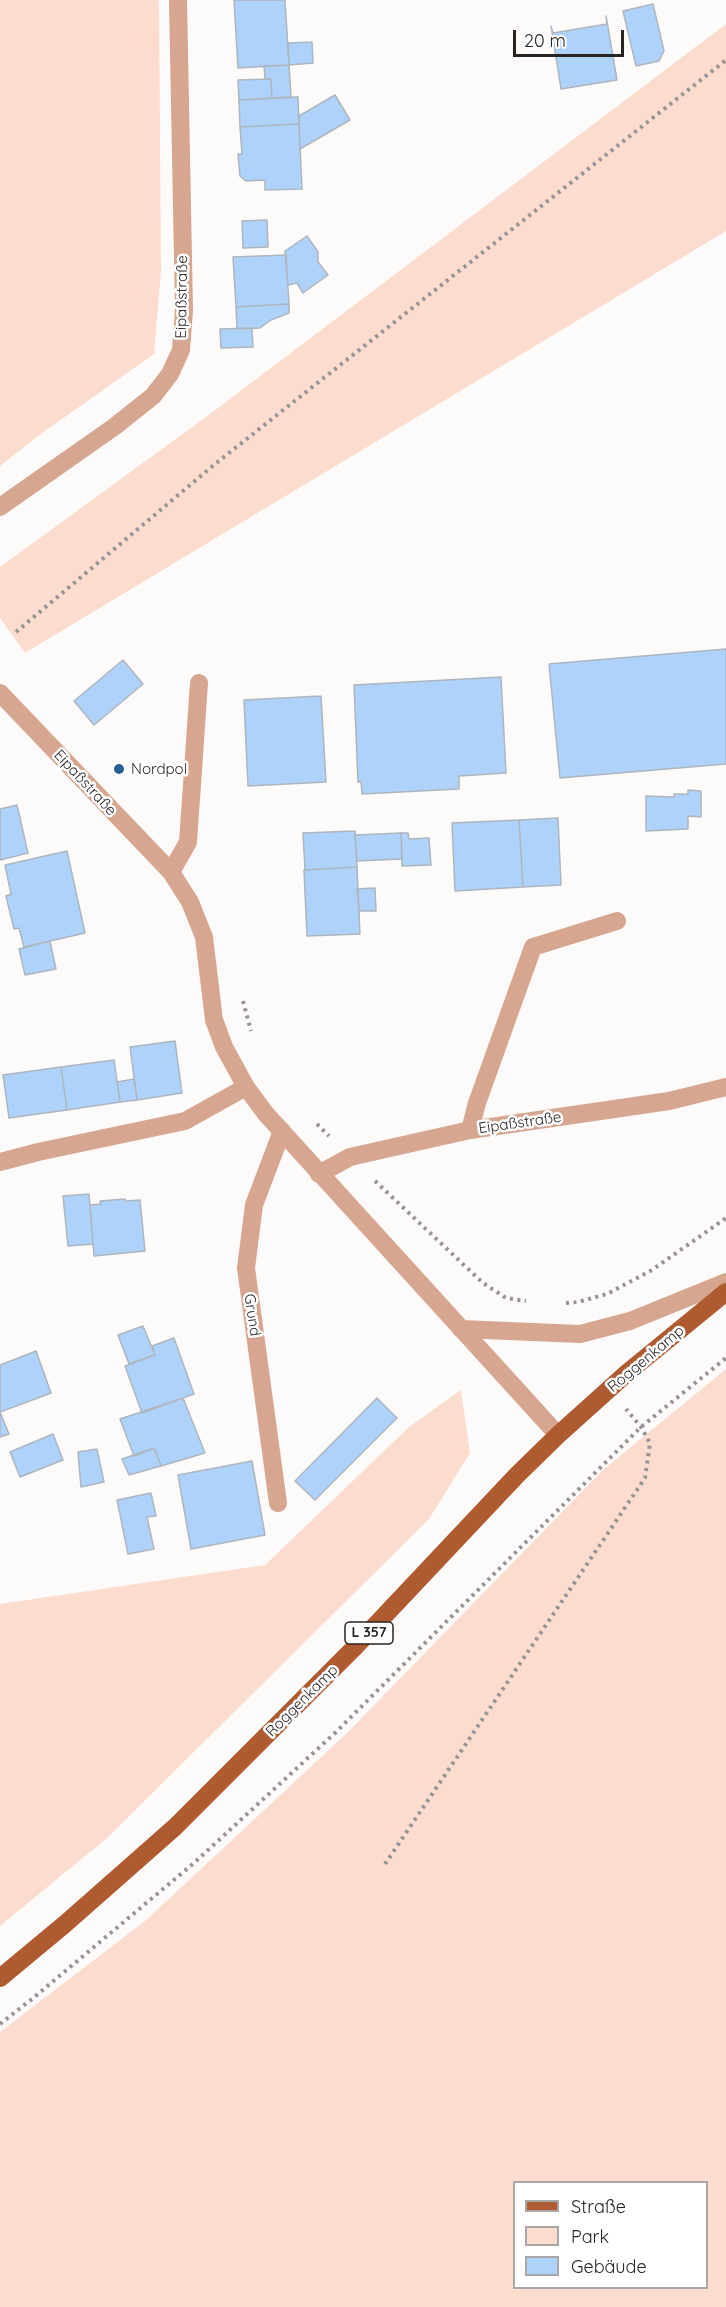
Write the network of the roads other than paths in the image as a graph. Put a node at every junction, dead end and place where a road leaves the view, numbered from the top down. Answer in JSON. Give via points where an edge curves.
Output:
{"nodes":[{"id":1,"x":178,"y":0,"type":"edge"},
{"id":2,"x":0,"y":507,"type":"edge"},
{"id":3,"x":199,"y":683,"type":"dead end"},
{"id":4,"x":0,"y":693,"type":"edge"},
{"id":5,"x":171,"y":872,"type":"junction"},
{"id":6,"x":617,"y":921,"type":"dead end"},
{"id":7,"x":246,"y":1086,"type":"junction"},
{"id":8,"x":726,"y":1087,"type":"edge"},
{"id":9,"x":470,"y":1130,"type":"junction"},
{"id":10,"x":282,"y":1131,"type":"junction"},
{"id":11,"x":0,"y":1162,"type":"edge"},
{"id":12,"x":319,"y":1174,"type":"junction"},
{"id":13,"x":726,"y":1282,"type":"edge"},
{"id":14,"x":726,"y":1292,"type":"edge"},
{"id":15,"x":461,"y":1329,"type":"junction"},
{"id":16,"x":558,"y":1435,"type":"junction"},
{"id":17,"x":278,"y":1503,"type":"dead end"},
{"id":18,"x":0,"y":1978,"type":"edge"}],
"edges":[{"from":1,"to":2,"type":"street","name":"Eipaßstraße","via":[[184,310],[181,350],[170,374],[153,396]]},
{"from":3,"to":5,"type":"street","via":[[188,842]]},
{"from":4,"to":5,"type":"street","name":"Eipaßstraße"},
{"from":5,"to":7,"type":"street","name":"Eipaßstraße","via":[[190,902],[204,937],[214,1020]]},
{"from":6,"to":9,"type":"street","via":[[533,946]]},
{"from":7,"to":10,"type":"street","name":"Eipaßstraße"},
{"from":7,"to":11,"type":"street","via":[[185,1121]]},
{"from":8,"to":9,"type":"street","name":"Eipaßstraße","via":[[669,1101]]},
{"from":9,"to":12,"type":"street","name":"Eipaßstraße","via":[[350,1157]]},
{"from":10,"to":12,"type":"street","name":"Eipaßstraße"},
{"from":10,"to":17,"type":"street","name":"Grund","via":[[254,1205],[246,1268]]},
{"from":12,"to":15,"type":"street","name":"Eipaßstraße"},
{"from":13,"to":15,"type":"street","via":[[630,1321],[580,1334]]},
{"from":14,"to":16,"type":"main road","name":"Roggenkamp","number":"L 357"},
{"from":15,"to":16,"type":"street","name":"Eipaßstraße"},
{"from":16,"to":18,"type":"main road","name":"Roggenkamp","number":"L 357","via":[[175,1827]]}]}
